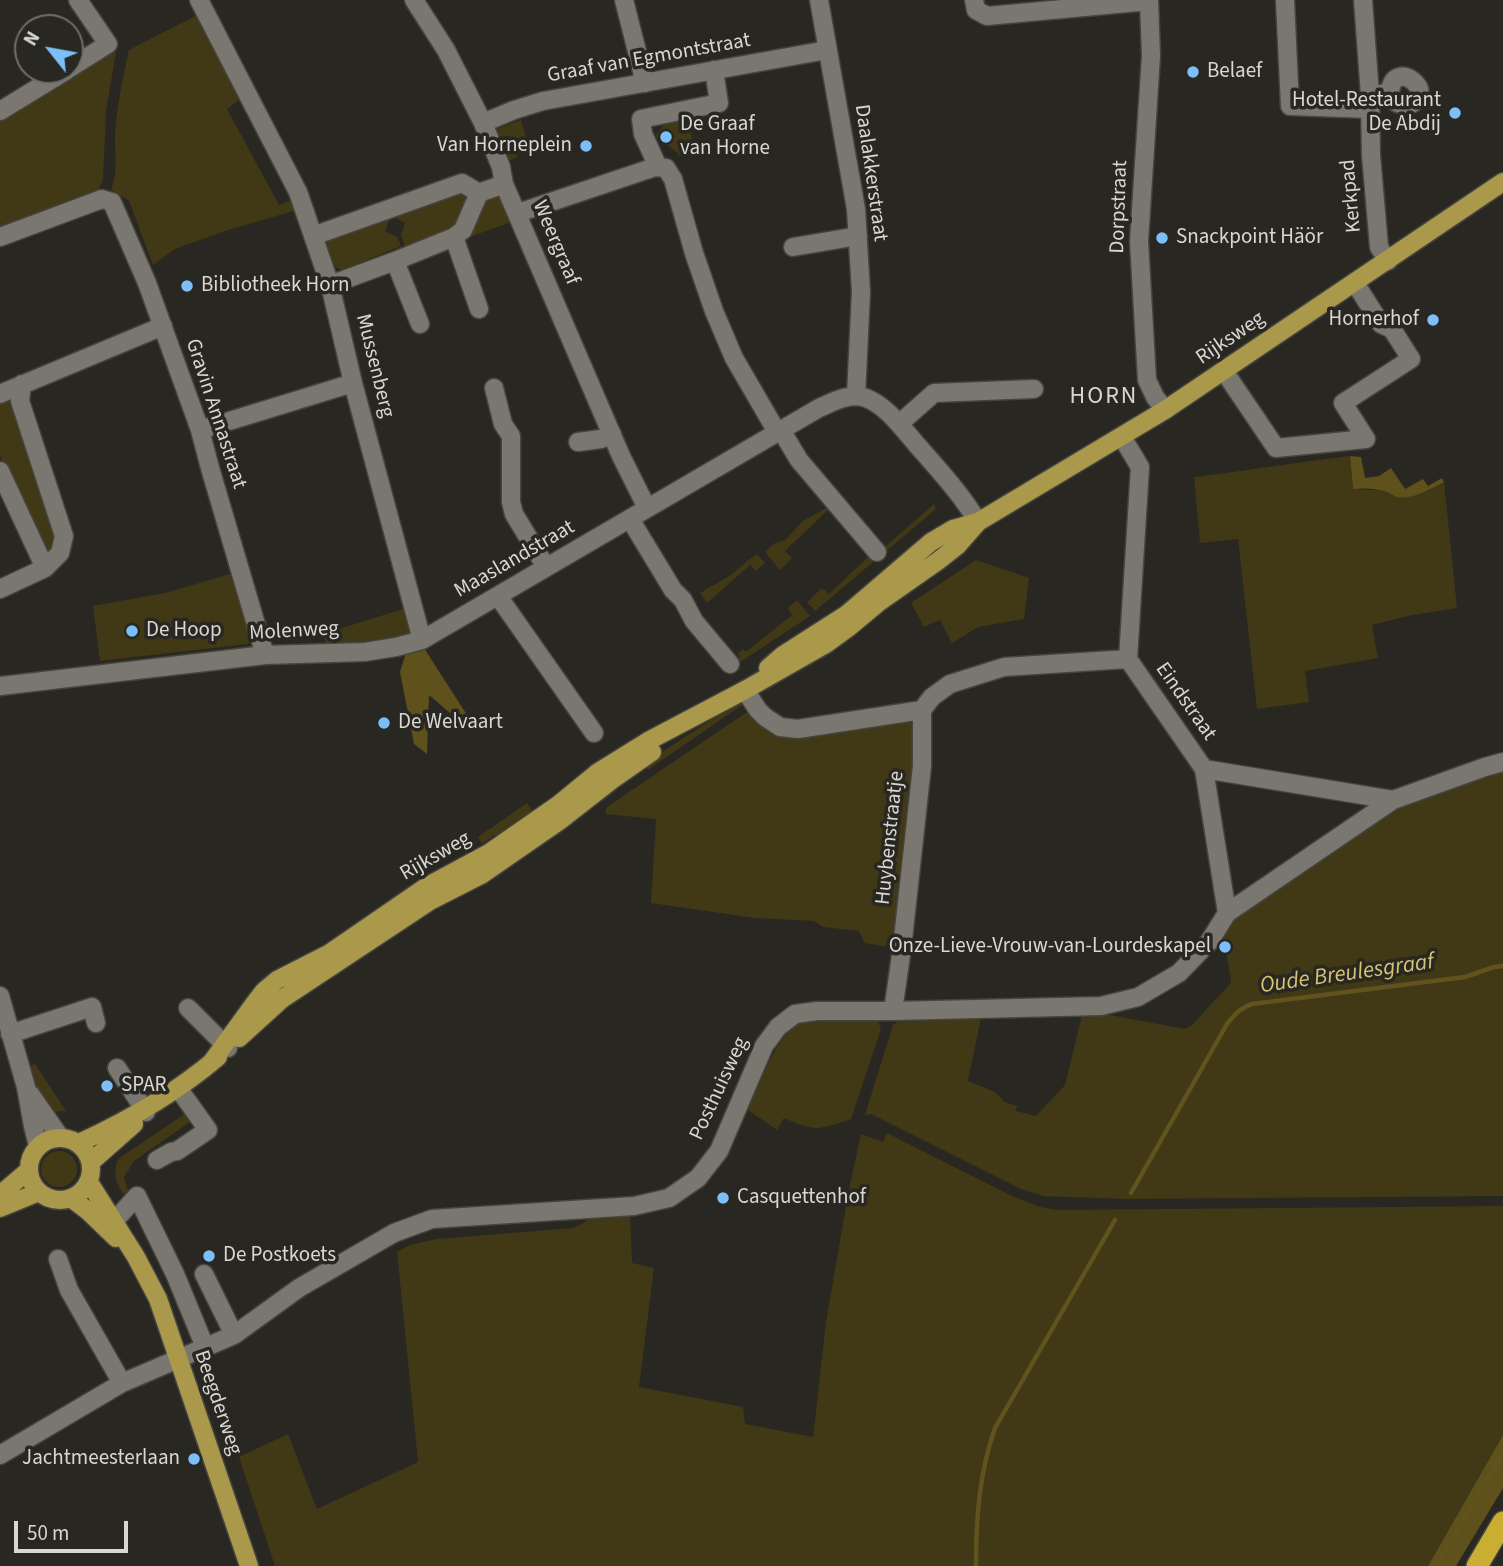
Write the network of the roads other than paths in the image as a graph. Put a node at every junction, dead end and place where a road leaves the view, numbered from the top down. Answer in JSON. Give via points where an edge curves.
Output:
{"nodes":[{"id":1,"x":78,"y":0,"type":"edge"},
{"id":2,"x":199,"y":0,"type":"edge"},
{"id":3,"x":414,"y":0,"type":"edge"},
{"id":4,"x":624,"y":0,"type":"edge"},
{"id":5,"x":819,"y":0,"type":"edge"},
{"id":6,"x":974,"y":0,"type":"edge"},
{"id":7,"x":1285,"y":0,"type":"edge"},
{"id":8,"x":1363,"y":0,"type":"edge"},
{"id":9,"x":1149,"y":1,"type":"edge"},
{"id":10,"x":995,"y":8,"type":"edge"},
{"id":11,"x":827,"y":50,"type":"junction"},
{"id":12,"x":84,"y":59,"type":"edge"},
{"id":13,"x":713,"y":70,"type":"junction"},
{"id":14,"x":645,"y":83,"type":"junction"},
{"id":15,"x":44,"y":84,"type":"edge"},
{"id":16,"x":1390,"y":93,"type":"dead end"},
{"id":17,"x":1370,"y":102,"type":"junction"},
{"id":18,"x":0,"y":111,"type":"edge"},
{"id":19,"x":483,"y":123,"type":"junction"},
{"id":20,"x":658,"y":167,"type":"junction"},
{"id":21,"x":1503,"y":182,"type":"edge"},
{"id":22,"x":504,"y":184,"type":"junction"},
{"id":23,"x":479,"y":193,"type":"junction"},
{"id":24,"x":518,"y":213,"type":"junction"},
{"id":25,"x":313,"y":236,"type":"junction"},
{"id":26,"x":858,"y":236,"type":"junction"},
{"id":27,"x":0,"y":237,"type":"edge"},
{"id":28,"x":454,"y":237,"type":"junction"},
{"id":29,"x":793,"y":247,"type":"dead end"},
{"id":30,"x":1384,"y":254,"type":"junction"},
{"id":31,"x":395,"y":261,"type":"junction"},
{"id":32,"x":1355,"y":283,"type":"junction"},
{"id":33,"x":330,"y":285,"type":"junction"},
{"id":34,"x":479,"y":309,"type":"dead end"},
{"id":35,"x":420,"y":324,"type":"dead end"},
{"id":36,"x":163,"y":326,"type":"junction"},
{"id":37,"x":1224,"y":371,"type":"junction"},
{"id":38,"x":354,"y":383,"type":"junction"},
{"id":39,"x":22,"y":384,"type":"junction"},
{"id":40,"x":494,"y":388,"type":"dead end"},
{"id":41,"x":1034,"y":389,"type":"dead end"},
{"id":42,"x":0,"y":394,"type":"edge"},
{"id":43,"x":856,"y":396,"type":"junction"},
{"id":44,"x":1165,"y":410,"type":"junction"},
{"id":45,"x":899,"y":424,"type":"junction"},
{"id":46,"x":200,"y":430,"type":"junction"},
{"id":47,"x":779,"y":431,"type":"junction"},
{"id":48,"x":612,"y":434,"type":"junction"},
{"id":49,"x":1122,"y":437,"type":"junction"},
{"id":50,"x":578,"y":442,"type":"dead end"},
{"id":51,"x":0,"y":471,"type":"edge"},
{"id":52,"x":647,"y":508,"type":"junction"},
{"id":53,"x":630,"y":519,"type":"junction"},
{"id":54,"x":978,"y":522,"type":"junction"},
{"id":55,"x":877,"y":552,"type":"dead end"},
{"id":56,"x":546,"y":567,"type":"junction"},
{"id":57,"x":45,"y":568,"type":"junction"},
{"id":58,"x":0,"y":589,"type":"edge"},
{"id":59,"x":498,"y":596,"type":"junction"},
{"id":60,"x":422,"y":640,"type":"junction"},
{"id":61,"x":265,"y":655,"type":"junction"},
{"id":62,"x":1128,"y":659,"type":"junction"},
{"id":63,"x":730,"y":664,"type":"dead end"},
{"id":64,"x":0,"y":686,"type":"edge"},
{"id":65,"x":745,"y":690,"type":"junction"},
{"id":66,"x":922,"y":710,"type":"junction"},
{"id":67,"x":594,"y":733,"type":"dead end"},
{"id":68,"x":1503,"y":762,"type":"edge"},
{"id":69,"x":1204,"y":769,"type":"junction"},
{"id":70,"x":1393,"y":800,"type":"junction"},
{"id":71,"x":1227,"y":913,"type":"junction"},
{"id":72,"x":0,"y":996,"type":"edge"},
{"id":73,"x":188,"y":1008,"type":"dead end"},
{"id":74,"x":893,"y":1011,"type":"junction"},
{"id":75,"x":96,"y":1023,"type":"dead end"},
{"id":76,"x":10,"y":1034,"type":"junction"},
{"id":77,"x":226,"y":1047,"type":"junction"},
{"id":78,"x":117,"y":1068,"type":"dead end"},
{"id":79,"x":26,"y":1087,"type":"junction"},
{"id":80,"x":178,"y":1088,"type":"junction"},
{"id":81,"x":150,"y":1107,"type":"junction"},
{"id":82,"x":60,"y":1137,"type":"junction"},
{"id":83,"x":79,"y":1143,"type":"junction"},
{"id":84,"x":38,"y":1146,"type":"junction"},
{"id":85,"x":157,"y":1160,"type":"dead end"},
{"id":86,"x":91,"y":1162,"type":"junction"},
{"id":87,"x":29,"y":1170,"type":"junction"},
{"id":88,"x":89,"y":1182,"type":"junction"},
{"id":89,"x":38,"y":1192,"type":"junction"},
{"id":90,"x":0,"y":1195,"type":"edge"},
{"id":91,"x":72,"y":1198,"type":"junction"},
{"id":92,"x":0,"y":1208,"type":"edge"},
{"id":93,"x":110,"y":1226,"type":"junction"},
{"id":94,"x":58,"y":1259,"type":"dead end"},
{"id":95,"x":204,"y":1274,"type":"dead end"},
{"id":96,"x":234,"y":1335,"type":"junction"},
{"id":97,"x":205,"y":1347,"type":"junction"},
{"id":98,"x":178,"y":1359,"type":"junction"},
{"id":99,"x":122,"y":1383,"type":"junction"},
{"id":100,"x":0,"y":1455,"type":"edge"},
{"id":101,"x":1503,"y":1522,"type":"edge"},
{"id":102,"x":250,"y":1566,"type":"edge"},
{"id":103,"x":1477,"y":1566,"type":"edge"}],
"edges":[{"from":1,"to":12,"type":"street","via":[[108,44]]},
{"from":2,"to":25,"type":"street","name":"Mussenberg","via":[[298,192]]},
{"from":3,"to":19,"type":"street","name":"Weergraaf"},
{"from":4,"to":14,"type":"street"},
{"from":5,"to":11,"type":"street","name":"Daalakkerstraat"},
{"from":6,"to":10,"type":"street","via":[[976,10],[988,16]]},
{"from":7,"to":17,"type":"street","via":[[1290,106]]},
{"from":8,"to":17,"type":"street","name":"Kerkpad"},
{"from":9,"to":10,"type":"street"},
{"from":9,"to":44,"type":"street","name":"Dorpstraat","via":[[1151,56],[1139,241],[1147,380]]},
{"from":11,"to":13,"type":"street","name":"Graaf van Egmontstraat"},
{"from":11,"to":26,"type":"street","name":"Daalakkerstraat"},
{"from":13,"to":14,"type":"street","name":"Graaf van Egmontstraat"},
{"from":13,"to":20,"type":"street","via":[[719,103],[641,119]]},
{"from":14,"to":19,"type":"street","name":"Graaf van Egmontstraat","via":[[543,101]]},
{"from":15,"to":18,"type":"street"},
{"from":16,"to":17,"type":"street"},
{"from":17,"to":30,"type":"street","name":"Kerkpad","via":[[1371,155]]},
{"from":19,"to":22,"type":"street","name":"Weergraaf"},
{"from":20,"to":24,"type":"street"},
{"from":20,"to":47,"type":"street","via":[[666,168],[673,179],[714,312],[734,358]]},
{"from":21,"to":30,"type":"main road","name":"Rijksweg"},
{"from":22,"to":23,"type":"street"},
{"from":22,"to":24,"type":"street","name":"Weergraaf"},
{"from":23,"to":25,"type":"street","via":[[462,183]]},
{"from":23,"to":28,"type":"street","via":[[463,230]]},
{"from":24,"to":48,"type":"street","name":"Weergraaf"},
{"from":25,"to":33,"type":"street","name":"Mussenberg"},
{"from":26,"to":29,"type":"street"},
{"from":26,"to":43,"type":"street","name":"Daalakkerstraat","via":[[861,292]]},
{"from":27,"to":36,"type":"street","name":"Gravin Annastraat","via":[[102,199],[112,202]]},
{"from":28,"to":31,"type":"street"},
{"from":28,"to":34,"type":"street"},
{"from":30,"to":32,"type":"main road","name":"Rijksweg"},
{"from":31,"to":33,"type":"street"},
{"from":31,"to":35,"type":"street"},
{"from":32,"to":37,"type":"main road","name":"Rijksweg"},
{"from":32,"to":37,"type":"street","via":[[1411,359],[1343,403],[1366,439],[1276,449]]},
{"from":33,"to":38,"type":"street","name":"Mussenberg"},
{"from":36,"to":39,"type":"street"},
{"from":36,"to":46,"type":"street","name":"Gravin Annastraat"},
{"from":37,"to":44,"type":"main road","name":"Rijksweg"},
{"from":38,"to":46,"type":"street"},
{"from":38,"to":60,"type":"street","name":"Mussenberg"},
{"from":39,"to":42,"type":"street"},
{"from":39,"to":57,"type":"street","via":[[20,401],[64,536],[60,553]]},
{"from":40,"to":56,"type":"street","via":[[503,424],[511,436],[514,514]]},
{"from":41,"to":45,"type":"street","via":[[934,393]]},
{"from":43,"to":45,"type":"street","via":[[873,402]]},
{"from":43,"to":47,"type":"street","name":"Maaslandstraat","via":[[819,408]]},
{"from":44,"to":49,"type":"main road","name":"Rijksweg"},
{"from":45,"to":54,"type":"street"},
{"from":46,"to":61,"type":"street","name":"Gravin Annastraat"},
{"from":47,"to":52,"type":"street","name":"Maaslandstraat"},
{"from":47,"to":55,"type":"street"},
{"from":48,"to":50,"type":"street"},
{"from":48,"to":52,"type":"street","name":"Weergraaf"},
{"from":49,"to":54,"type":"main road","name":"Rijksweg"},
{"from":49,"to":62,"type":"street","name":"Eindstraat","via":[[1140,467]]},
{"from":51,"to":57,"type":"street"},
{"from":52,"to":53,"type":"street","name":"Maaslandstraat"},
{"from":53,"to":56,"type":"street","name":"Maaslandstraat"},
{"from":53,"to":63,"type":"street","via":[[694,621]]},
{"from":54,"to":65,"type":"main road","name":"Rijksweg","via":[[953,529],[926,546]]},
{"from":56,"to":59,"type":"street","name":"Maaslandstraat"},
{"from":57,"to":58,"type":"street"},
{"from":59,"to":60,"type":"street","name":"Maaslandstraat"},
{"from":59,"to":67,"type":"street"},
{"from":60,"to":61,"type":"street","name":"Molenweg","via":[[365,652]]},
{"from":61,"to":64,"type":"street","name":"Molenweg"},
{"from":62,"to":66,"type":"street","via":[[1004,667],[950,684]]},
{"from":62,"to":69,"type":"street","name":"Eindstraat"},
{"from":65,"to":66,"type":"street","via":[[758,710],[780,727],[798,729]]},
{"from":65,"to":77,"type":"main road","name":"Rijksweg","via":[[641,745],[489,853],[426,887],[321,958],[277,980],[254,1004]]},
{"from":66,"to":74,"type":"street","name":"Huybenstraatje","via":[[922,766]]},
{"from":68,"to":70,"type":"street"},
{"from":69,"to":70,"type":"street"},
{"from":69,"to":71,"type":"street","name":"Eindstraat"},
{"from":70,"to":71,"type":"street"},
{"from":71,"to":74,"type":"street","name":"Posthuisweg","via":[[1209,942],[1178,973],[1138,997],[1101,1006]]},
{"from":72,"to":76,"type":"street"},
{"from":73,"to":77,"type":"street"},
{"from":74,"to":96,"type":"street","name":"Posthuisweg","via":[[795,1014],[778,1027],[764,1046],[719,1151],[698,1178],[669,1198],[634,1206],[432,1219],[394,1233],[299,1288]]},
{"from":75,"to":76,"type":"street","via":[[92,1007]]},
{"from":76,"to":79,"type":"street"},
{"from":77,"to":80,"type":"main road","name":"Rijksweg"},
{"from":78,"to":81,"type":"street"},
{"from":79,"to":82,"type":"street"},
{"from":79,"to":84,"type":"street"},
{"from":80,"to":81,"type":"main road","name":"Rijksweg"},
{"from":80,"to":85,"type":"street","via":[[208,1130]]},
{"from":81,"to":83,"type":"main road","name":"Rijksweg"},
{"from":81,"to":86,"type":"main road","name":"Rijksweg"},
{"from":82,"to":83,"type":"main road"},
{"from":82,"to":84,"type":"main road"},
{"from":83,"to":86,"type":"main road"},
{"from":84,"to":87,"type":"main road","via":[[30,1157]]},
{"from":86,"to":88,"type":"main road"},
{"from":87,"to":89,"type":"main road"},
{"from":87,"to":90,"type":"main road"},
{"from":88,"to":91,"type":"main road"},
{"from":88,"to":93,"type":"main road","name":"Beegderweg"},
{"from":89,"to":91,"type":"main road","via":[[50,1199]]},
{"from":89,"to":92,"type":"main road"},
{"from":91,"to":93,"type":"main road","name":"Beegderweg"},
{"from":93,"to":97,"type":"street","via":[[137,1196]]},
{"from":93,"to":98,"type":"main road","name":"Beegderweg","via":[[136,1257],[158,1299]]},
{"from":94,"to":99,"type":"street","via":[[69,1290]]},
{"from":95,"to":96,"type":"street"},
{"from":96,"to":97,"type":"street","name":"Posthuisweg"},
{"from":97,"to":98,"type":"street","name":"Posthuisweg"},
{"from":98,"to":99,"type":"street"},
{"from":98,"to":102,"type":"main road","name":"Beegderweg"},
{"from":99,"to":100,"type":"street"},
{"from":101,"to":103,"type":"highway"}]}
